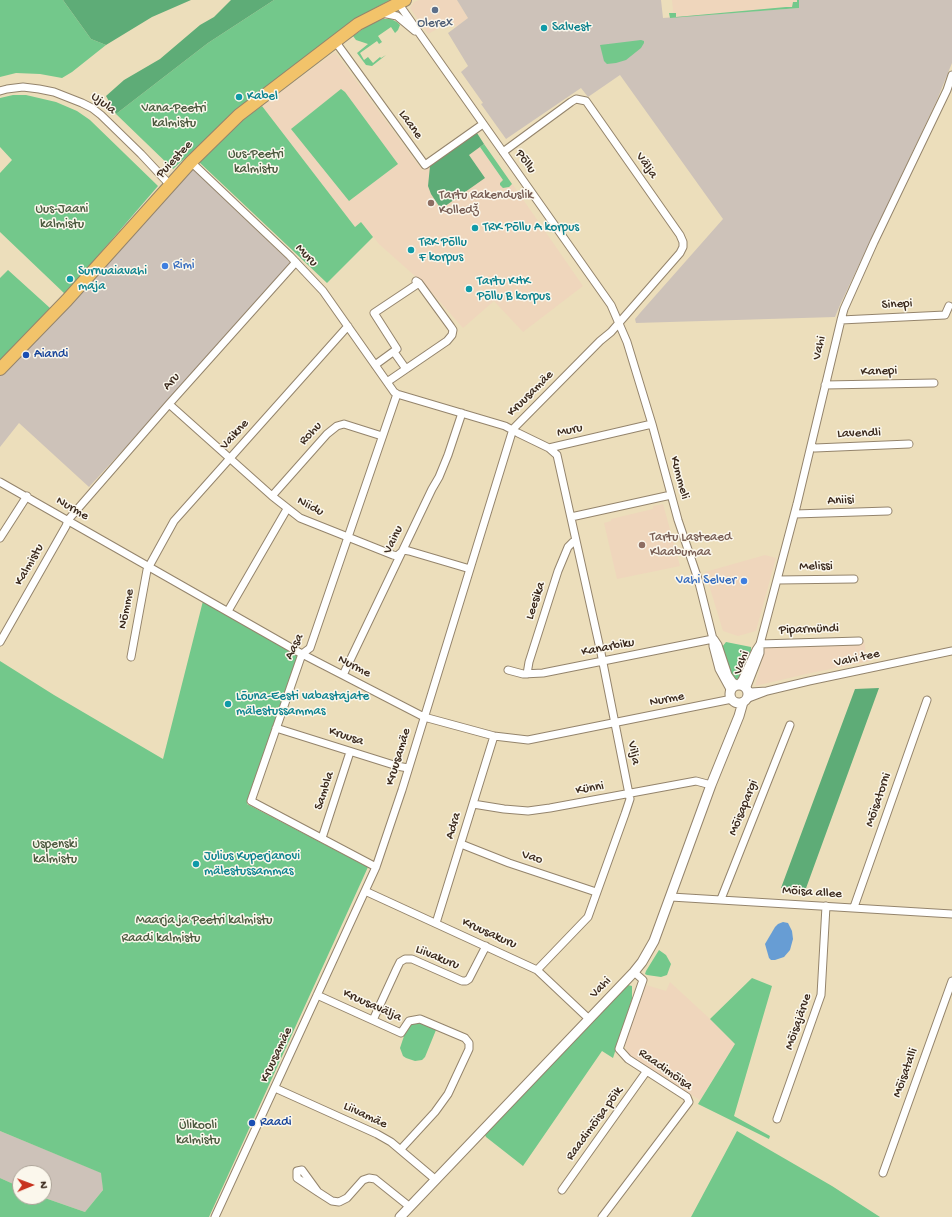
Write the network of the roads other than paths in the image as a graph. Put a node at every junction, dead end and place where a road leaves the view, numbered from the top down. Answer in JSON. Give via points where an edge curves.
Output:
{"nodes":[{"id":1,"x":402,"y":2,"type":"edge"},
{"id":2,"x":378,"y":13,"type":"junction"},
{"id":3,"x":422,"y":36,"type":"junction"},
{"id":4,"x":335,"y":41,"type":"junction"},
{"id":5,"x":952,"y":75,"type":"edge"},
{"id":6,"x":0,"y":91,"type":"edge"},
{"id":7,"x":483,"y":124,"type":"junction"},
{"id":8,"x":503,"y":152,"type":"junction"},
{"id":9,"x":191,"y":162,"type":"junction"},
{"id":10,"x":170,"y":185,"type":"junction"},
{"id":11,"x":296,"y":262,"type":"junction"},
{"id":12,"x":949,"y":306,"type":"dead end"},
{"id":13,"x":841,"y":320,"type":"junction"},
{"id":14,"x":619,"y":323,"type":"junction"},
{"id":15,"x":348,"y":326,"type":"junction"},
{"id":16,"x":394,"y":352,"type":"junction"},
{"id":17,"x":375,"y":365,"type":"junction"},
{"id":18,"x":0,"y":369,"type":"edge"},
{"id":19,"x":406,"y":369,"type":"junction"},
{"id":20,"x":387,"y":382,"type":"junction"},
{"id":21,"x":934,"y":382,"type":"dead end"},
{"id":22,"x":825,"y":386,"type":"junction"},
{"id":23,"x":397,"y":394,"type":"junction"},
{"id":24,"x":169,"y":404,"type":"junction"},
{"id":25,"x":462,"y":413,"type":"junction"},
{"id":26,"x":652,"y":424,"type":"junction"},
{"id":27,"x":513,"y":430,"type":"junction"},
{"id":28,"x":382,"y":436,"type":"junction"},
{"id":29,"x":909,"y":444,"type":"dead end"},
{"id":30,"x":811,"y":446,"type":"junction"},
{"id":31,"x":549,"y":448,"type":"junction"},
{"id":32,"x":230,"y":458,"type":"junction"},
{"id":33,"x":0,"y":482,"type":"edge"},
{"id":34,"x":671,"y":494,"type":"junction"},
{"id":35,"x":27,"y":496,"type":"junction"},
{"id":36,"x":272,"y":496,"type":"junction"},
{"id":37,"x":287,"y":509,"type":"junction"},
{"id":38,"x":888,"y":511,"type":"dead end"},
{"id":39,"x":795,"y":514,"type":"junction"},
{"id":40,"x":571,"y":517,"type":"junction"},
{"id":41,"x":68,"y":520,"type":"junction"},
{"id":42,"x":0,"y":538,"type":"edge"},
{"id":43,"x":348,"y":538,"type":"junction"},
{"id":44,"x":576,"y":541,"type":"junction"},
{"id":45,"x":401,"y":552,"type":"junction"},
{"id":46,"x":149,"y":566,"type":"junction"},
{"id":47,"x":470,"y":569,"type":"junction"},
{"id":48,"x":854,"y":579,"type":"dead end"},
{"id":49,"x":778,"y":580,"type":"junction"},
{"id":50,"x":228,"y":611,"type":"junction"},
{"id":51,"x":714,"y":639,"type":"junction"},
{"id":52,"x":859,"y":641,"type":"dead end"},
{"id":53,"x":0,"y":642,"type":"edge"},
{"id":54,"x":760,"y":644,"type":"junction"},
{"id":55,"x":952,"y":651,"type":"edge"},
{"id":56,"x":302,"y":654,"type":"junction"},
{"id":57,"x":131,"y":657,"type":"dead end"},
{"id":58,"x":603,"y":662,"type":"junction"},
{"id":59,"x":508,"y":670,"type":"dead end"},
{"id":60,"x":528,"y":674,"type":"junction"},
{"id":61,"x":343,"y":675,"type":"junction"},
{"id":62,"x":739,"y":695,"type":"junction"},
{"id":63,"x":927,"y":700,"type":"dead end"},
{"id":64,"x":424,"y":717,"type":"junction"},
{"id":65,"x":615,"y":723,"type":"junction"},
{"id":66,"x":790,"y":725,"type":"dead end"},
{"id":67,"x":276,"y":728,"type":"junction"},
{"id":68,"x":494,"y":736,"type":"junction"},
{"id":69,"x":350,"y":752,"type":"junction"},
{"id":70,"x":408,"y":768,"type":"junction"},
{"id":71,"x":711,"y":785,"type":"junction"},
{"id":72,"x":629,"y":794,"type":"junction"},
{"id":73,"x":473,"y":804,"type":"junction"},
{"id":74,"x":322,"y":838,"type":"junction"},
{"id":75,"x":461,"y":844,"type":"junction"},
{"id":76,"x":376,"y":867,"type":"junction"},
{"id":77,"x":365,"y":891,"type":"junction"},
{"id":78,"x":596,"y":892,"type":"junction"},
{"id":79,"x":671,"y":896,"type":"junction"},
{"id":80,"x":721,"y":899,"type":"junction"},
{"id":81,"x":826,"y":906,"type":"junction"},
{"id":82,"x":854,"y":908,"type":"junction"},
{"id":83,"x":952,"y":914,"type":"edge"},
{"id":84,"x":436,"y":924,"type":"junction"},
{"id":85,"x":486,"y":946,"type":"junction"},
{"id":86,"x":537,"y":970,"type":"junction"},
{"id":87,"x":634,"y":972,"type":"junction"},
{"id":88,"x":952,"y":981,"type":"edge"},
{"id":89,"x":317,"y":995,"type":"junction"},
{"id":90,"x":589,"y":1019,"type":"junction"},
{"id":91,"x":373,"y":1020,"type":"junction"},
{"id":92,"x":646,"y":1072,"type":"junction"},
{"id":93,"x":275,"y":1088,"type":"junction"},
{"id":94,"x":777,"y":1119,"type":"dead end"},
{"id":95,"x":401,"y":1149,"type":"junction"},
{"id":96,"x":883,"y":1173,"type":"dead end"},
{"id":97,"x":436,"y":1180,"type":"junction"},
{"id":98,"x":562,"y":1190,"type":"dead end"},
{"id":99,"x":318,"y":1192,"type":"dead end"},
{"id":100,"x":410,"y":1207,"type":"junction"},
{"id":101,"x":215,"y":1217,"type":"edge"},
{"id":102,"x":400,"y":1217,"type":"edge"},
{"id":103,"x":602,"y":1217,"type":"edge"}],
"edges":[{"from":1,"to":2,"type":"highway","name":"Puiestee"},
{"from":1,"to":3,"type":"street","name":"Põllu"},
{"from":2,"to":3,"type":"street","name":"Põllu","via":[[397,16]]},
{"from":2,"to":4,"type":"highway","name":"Puiestee"},
{"from":3,"to":7,"type":"street","name":"Põllu"},
{"from":4,"to":7,"type":"street","name":"Laane","via":[[425,165]]},
{"from":4,"to":9,"type":"highway","name":"Puiestee","via":[[239,115]]},
{"from":5,"to":13,"type":"street","name":"Vahi","via":[[844,308]]},
{"from":6,"to":10,"type":"street","name":"Ujula","via":[[23,87],[39,89],[54,92],[92,108]]},
{"from":7,"to":8,"type":"street","name":"Põllu"},
{"from":8,"to":14,"type":"street","name":"Põllu","via":[[611,305]]},
{"from":8,"to":14,"type":"street","name":"Välja","via":[[571,102],[576,99],[586,102],[680,235],[683,242],[680,253]]},
{"from":9,"to":10,"type":"highway","name":"Puiestee"},
{"from":9,"to":11,"type":"street","name":"Muru"},
{"from":10,"to":18,"type":"highway","name":"Puiestee","via":[[67,300]]},
{"from":11,"to":15,"type":"street","name":"Muru","via":[[323,291]]},
{"from":11,"to":24,"type":"street","name":"Aru"},
{"from":12,"to":13,"type":"street","name":"Sinepi","via":[[945,315]]},
{"from":13,"to":22,"type":"street","name":"Vahi"},
{"from":14,"to":26,"type":"street","name":"Kummeli"},
{"from":14,"to":27,"type":"street","name":"Kruusamäe"},
{"from":15,"to":17,"type":"street","name":"Muru"},
{"from":15,"to":32,"type":"street","name":"Vaikne"},
{"from":16,"to":17,"type":"street"},
{"from":16,"to":19,"type":"street"},
{"from":16,"to":19,"type":"street","via":[[397,349],[374,313],[417,282],[453,332],[451,338]]},
{"from":17,"to":20,"type":"street","name":"Muru"},
{"from":19,"to":20,"type":"street"},
{"from":20,"to":23,"type":"street","name":"Muru"},
{"from":21,"to":22,"type":"street","name":"Kanepi"},
{"from":22,"to":30,"type":"street","name":"Vahi"},
{"from":23,"to":25,"type":"street","name":"Muru"},
{"from":23,"to":28,"type":"street","name":"Aasa"},
{"from":24,"to":32,"type":"street","name":"Niidu"},
{"from":24,"to":41,"type":"street","name":"Aru"},
{"from":25,"to":27,"type":"street","name":"Muru"},
{"from":25,"to":45,"type":"street","name":"Vainu","via":[[442,470]]},
{"from":26,"to":31,"type":"street","name":"Muru"},
{"from":26,"to":34,"type":"street","name":"Kummeli"},
{"from":27,"to":31,"type":"street","name":"Muru"},
{"from":27,"to":47,"type":"street","name":"Kruusamäe"},
{"from":28,"to":36,"type":"street","name":"Rohu","via":[[344,424],[337,426],[326,434]]},
{"from":28,"to":43,"type":"street","name":"Aasa"},
{"from":29,"to":30,"type":"street","name":"Lavendli","via":[[814,448]]},
{"from":30,"to":39,"type":"street","name":"Vahi"},
{"from":31,"to":40,"type":"street","name":"Vilja","via":[[557,455]]},
{"from":32,"to":36,"type":"street","name":"Niidu"},
{"from":32,"to":46,"type":"street","name":"Vaikne","via":[[174,522]]},
{"from":33,"to":35,"type":"street","name":"Nurme"},
{"from":34,"to":40,"type":"street"},
{"from":34,"to":51,"type":"street","name":"Kummeli"},
{"from":35,"to":41,"type":"street","name":"Nurme"},
{"from":35,"to":42,"type":"street"},
{"from":36,"to":37,"type":"street","name":"Niidu"},
{"from":37,"to":43,"type":"street","name":"Niidu","via":[[300,518]]},
{"from":37,"to":50,"type":"street"},
{"from":38,"to":39,"type":"street","name":"Aniisi"},
{"from":39,"to":49,"type":"street","name":"Vahi"},
{"from":40,"to":44,"type":"street","name":"Vilja"},
{"from":41,"to":46,"type":"street","name":"Nurme"},
{"from":41,"to":53,"type":"street","name":"Kalmistu"},
{"from":43,"to":45,"type":"street","name":"Niidu","via":[[393,555],[397,556]]},
{"from":43,"to":56,"type":"street","name":"Aasa","via":[[310,648]]},
{"from":44,"to":58,"type":"street","name":"Vilja"},
{"from":44,"to":60,"type":"street","name":"Leesika","via":[[568,548],[558,571],[529,662]]},
{"from":45,"to":47,"type":"street","name":"Niidu","via":[[409,551]]},
{"from":45,"to":61,"type":"street","name":"Vainu"},
{"from":46,"to":50,"type":"street","name":"Nurme"},
{"from":46,"to":57,"type":"street","name":"Nõmme"},
{"from":47,"to":64,"type":"street","name":"Kruusamäe"},
{"from":48,"to":49,"type":"street","name":"Melissi"},
{"from":49,"to":54,"type":"street","name":"Vahi"},
{"from":50,"to":56,"type":"street","name":"Nurme"},
{"from":51,"to":58,"type":"street","name":"Kanarbiku"},
{"from":51,"to":62,"type":"street","name":"Kummeli","via":[[713,646],[719,669]]},
{"from":52,"to":54,"type":"street","name":"Piparmündi"},
{"from":54,"to":62,"type":"street","name":"Vahi","via":[[760,653]]},
{"from":55,"to":62,"type":"street","name":"Vahi tee"},
{"from":56,"to":61,"type":"street","name":"Nurme"},
{"from":56,"to":67,"type":"street","name":"Aasa"},
{"from":58,"to":60,"type":"street","name":"Kanarbiku"},
{"from":58,"to":65,"type":"street","name":"Vilja"},
{"from":59,"to":60,"type":"street","name":"Kanarbiku"},
{"from":61,"to":64,"type":"street","name":"Nurme"},
{"from":62,"to":65,"type":"street","name":"Nurme"},
{"from":62,"to":71,"type":"street","name":"Vahi","via":[[735,723]]},
{"from":63,"to":82,"type":"street","name":"Mõisatorni"},
{"from":64,"to":68,"type":"street","name":"Nurme"},
{"from":64,"to":70,"type":"street","name":"Kruusamäe"},
{"from":65,"to":68,"type":"street","name":"Nurme","via":[[528,740]]},
{"from":65,"to":72,"type":"street","name":"Vilja"},
{"from":66,"to":80,"type":"street","name":"Mõisapargi"},
{"from":67,"to":69,"type":"street","name":"Kruusa"},
{"from":67,"to":74,"type":"street","name":"Aasa","via":[[251,801]]},
{"from":68,"to":73,"type":"street","name":"Adra"},
{"from":69,"to":70,"type":"street","name":"Kruusa"},
{"from":69,"to":74,"type":"street","name":"Sambla"},
{"from":70,"to":76,"type":"street","name":"Kruusamäe"},
{"from":71,"to":72,"type":"street","name":"Künni","via":[[696,781]]},
{"from":71,"to":79,"type":"street","name":"Vahi"},
{"from":72,"to":73,"type":"street","name":"Künni","via":[[528,811]]},
{"from":72,"to":78,"type":"street","name":"Vilja","via":[[625,814]]},
{"from":73,"to":75,"type":"street","name":"Adra"},
{"from":74,"to":76,"type":"street","name":"Aasa"},
{"from":75,"to":78,"type":"street","name":"Vao"},
{"from":75,"to":84,"type":"street","name":"Adra"},
{"from":76,"to":77,"type":"street","name":"Kruusamäe"},
{"from":77,"to":84,"type":"street","name":"Kruusakuru"},
{"from":77,"to":89,"type":"street","name":"Kruusamäe"},
{"from":78,"to":86,"type":"street","name":"Vilja","via":[[588,917]]},
{"from":79,"to":80,"type":"street","name":"Mõisa allee"},
{"from":79,"to":87,"type":"street","name":"Vahi","via":[[654,941]]},
{"from":80,"to":81,"type":"street","name":"Mõisa allee"},
{"from":81,"to":82,"type":"street","name":"Mõisa allee"},
{"from":81,"to":94,"type":"street","name":"Mõisajärve","via":[[821,995]]},
{"from":82,"to":83,"type":"street","name":"Mõisa allee"},
{"from":84,"to":85,"type":"street","name":"Kruusakuru"},
{"from":85,"to":86,"type":"street","name":"Kruusakuru"},
{"from":85,"to":91,"type":"street","name":"Liivakuru","via":[[466,981],[412,959],[400,962]]},
{"from":86,"to":90,"type":"street","name":"Kruusakuru"},
{"from":87,"to":90,"type":"street","name":"Vahi"},
{"from":87,"to":92,"type":"street","name":"Raadimõisa","via":[[643,980],[619,1049],[628,1060]]},
{"from":88,"to":96,"type":"street","name":"Mõisatalli"},
{"from":89,"to":91,"type":"street","name":"Kruusavälja"},
{"from":89,"to":93,"type":"street","name":"Kruusamäe"},
{"from":90,"to":97,"type":"street","name":"Vahi"},
{"from":91,"to":95,"type":"street","name":"Kruusavälja","via":[[401,1033],[409,1021],[420,1018],[465,1038],[469,1043],[469,1049],[448,1094]]},
{"from":92,"to":98,"type":"street","name":"Raadimõisa põik"},
{"from":92,"to":103,"type":"street","name":"Raadimõisa","via":[[687,1097],[689,1102]]},
{"from":93,"to":95,"type":"street","name":"Liivamäe","via":[[377,1134]]},
{"from":93,"to":101,"type":"street","name":"Kruusamäe"},
{"from":95,"to":97,"type":"street","name":"Liivamäe"},
{"from":97,"to":100,"type":"street","name":"Vahi"},
{"from":99,"to":100,"type":"street","via":[[332,1201],[339,1202],[347,1198],[363,1180],[369,1178],[375,1179]]},
{"from":100,"to":102,"type":"street","name":"Vahi"}]}
